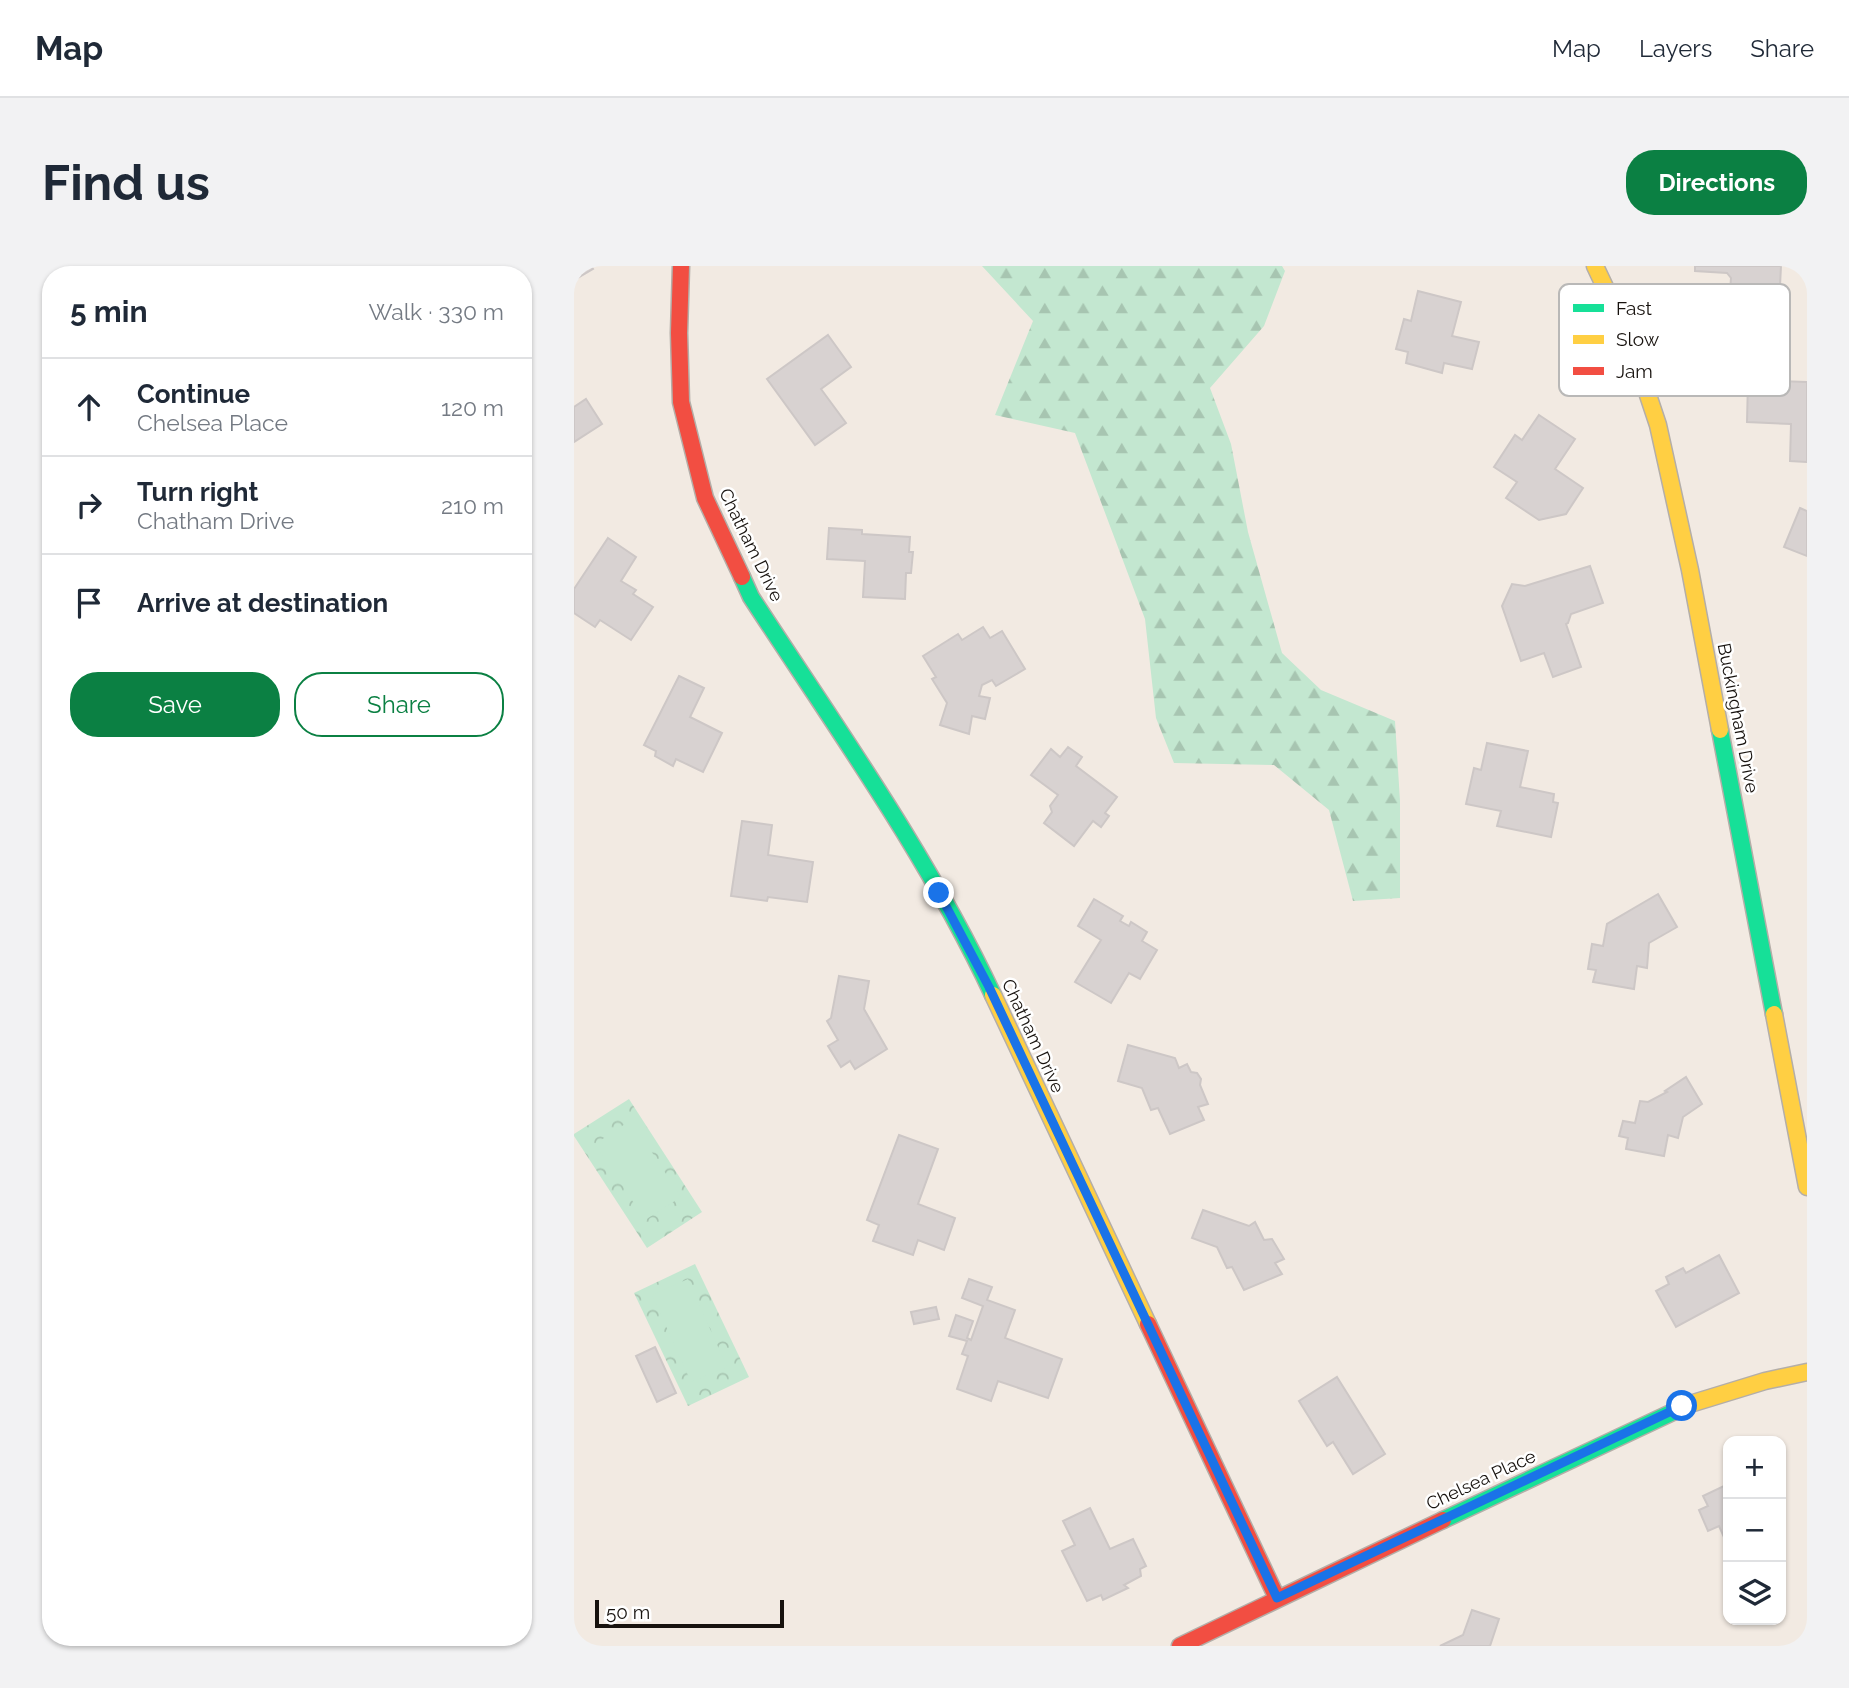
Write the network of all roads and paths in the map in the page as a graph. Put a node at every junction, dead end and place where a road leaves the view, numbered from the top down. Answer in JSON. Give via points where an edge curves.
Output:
{"nodes":[{"id":1,"x":681,"y":266,"type":"edge"},
{"id":2,"x":1595,"y":266,"type":"edge"},
{"id":3,"x":1604,"y":284,"type":"edge"},
{"id":4,"x":1648,"y":396,"type":"edge"},
{"id":5,"x":1807,"y":1187,"type":"edge"},
{"id":6,"x":1807,"y":1372,"type":"edge"},
{"id":7,"x":1277,"y":1598,"type":"junction"},
{"id":8,"x":1180,"y":1646,"type":"edge"}],
"edges":[{"from":1,"to":7,"type":"street","name":"Chatham Drive","via":[[681,402],[705,498],[751,597],[878,792],[989,987]]},
{"from":2,"to":3,"type":"street","name":"Buckingham Drive"},
{"from":4,"to":5,"type":"street","name":"Buckingham Drive","via":[[1690,570]]},
{"from":6,"to":7,"type":"street","name":"Chelsea Place","via":[[1682,1406]]},
{"from":7,"to":8,"type":"street","name":"Chelsea Place"}]}
